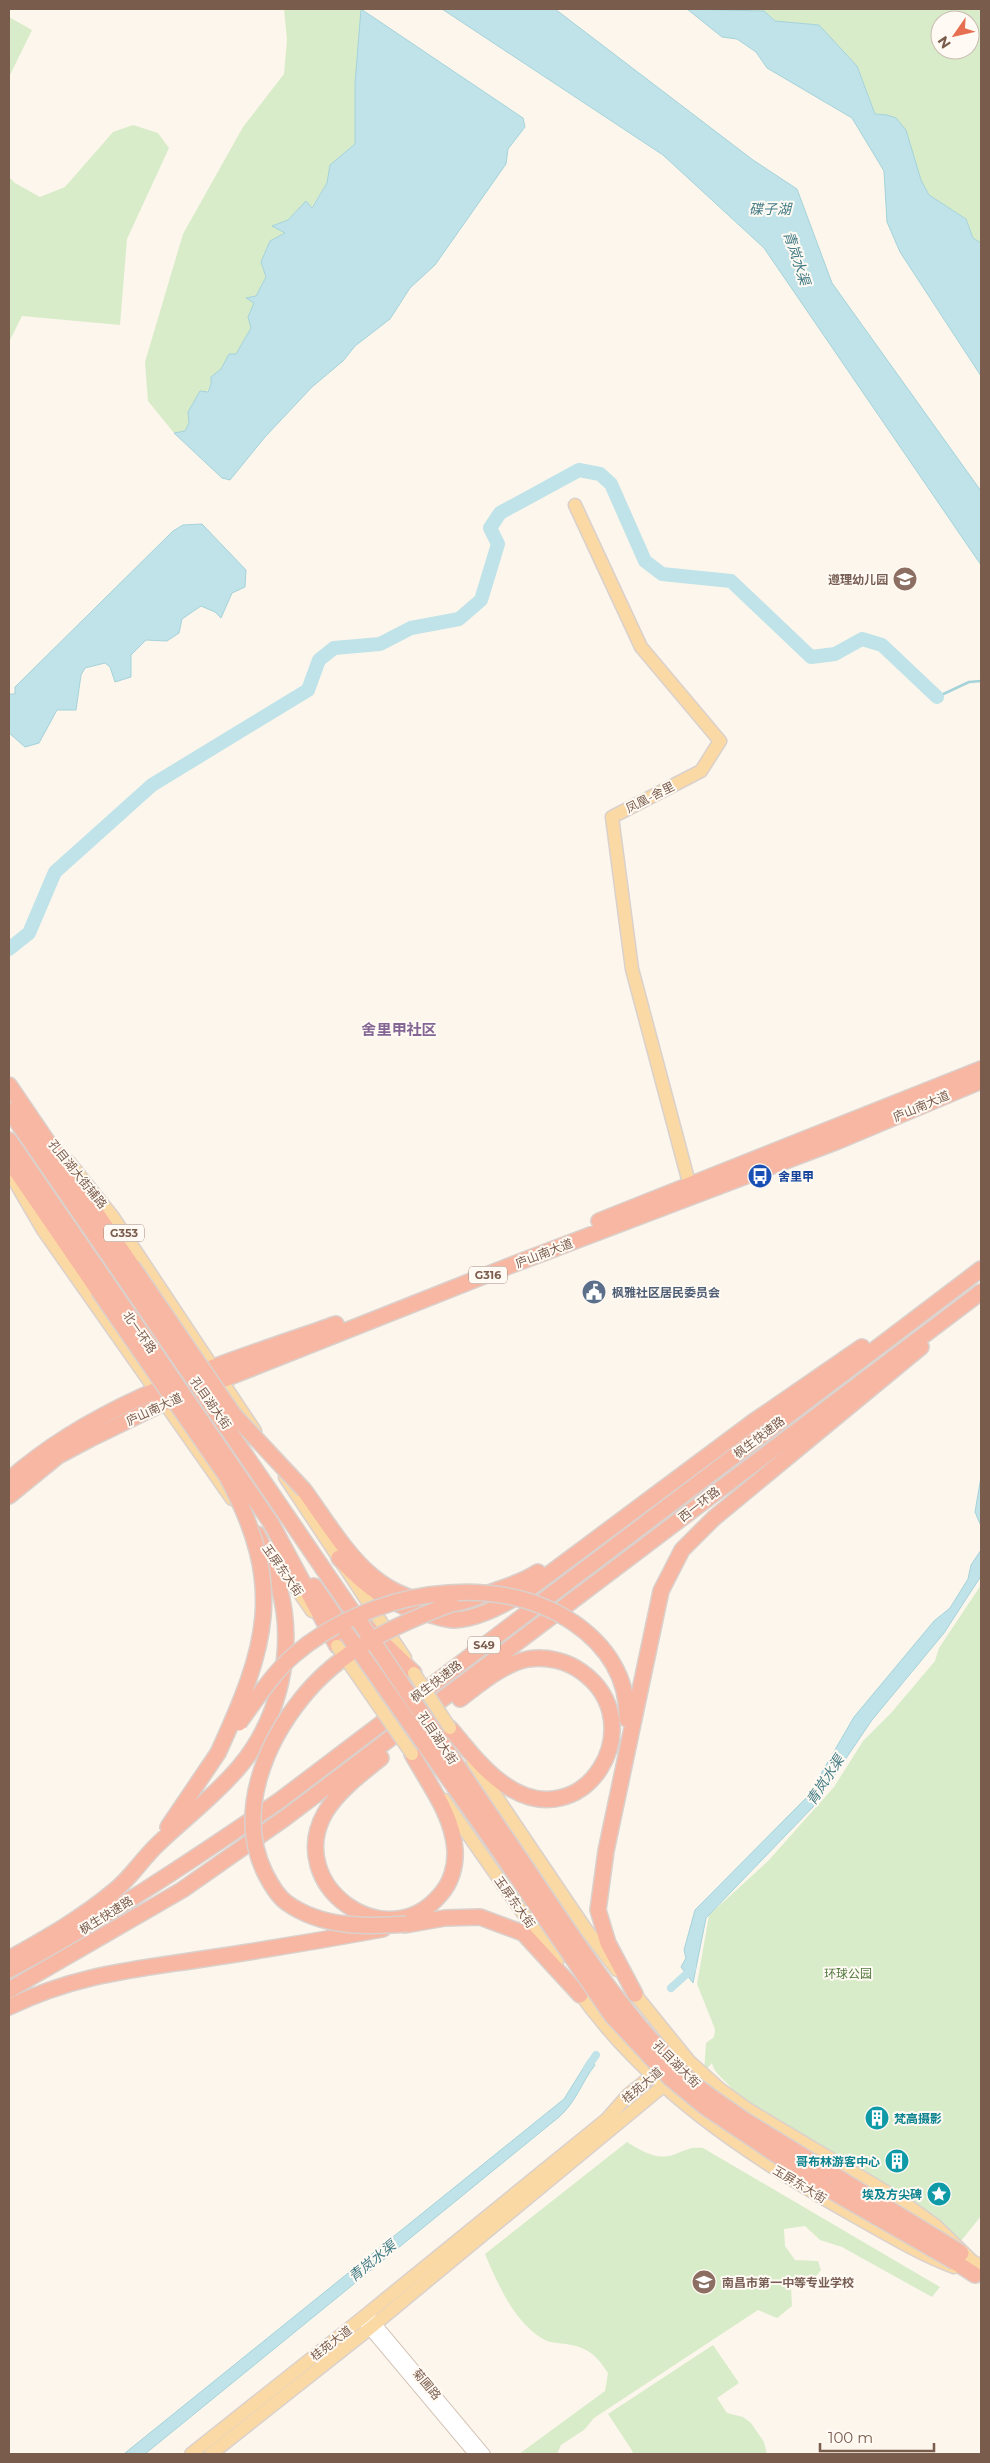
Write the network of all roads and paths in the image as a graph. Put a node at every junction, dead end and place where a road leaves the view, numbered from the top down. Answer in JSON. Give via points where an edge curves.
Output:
{"nodes":[{"id":1,"x":575,"y":505,"type":"dead end"},
{"id":2,"x":981,"y":1069,"type":"edge"},
{"id":3,"x":981,"y":1081,"type":"edge"},
{"id":4,"x":12,"y":1090,"type":"edge"},
{"id":5,"x":9,"y":1110,"type":"edge"},
{"id":6,"x":9,"y":1140,"type":"edge"},
{"id":7,"x":9,"y":1160,"type":"edge"},
{"id":8,"x":9,"y":1170,"type":"edge"},
{"id":9,"x":691,"y":1191,"type":"junction"},
{"id":10,"x":127,"y":1270,"type":"junction"},
{"id":11,"x":976,"y":1273,"type":"edge"},
{"id":12,"x":102,"y":1287,"type":"junction"},
{"id":13,"x":981,"y":1292,"type":"edge"},
{"id":14,"x":217,"y":1373,"type":"junction"},
{"id":15,"x":155,"y":1391,"type":"junction"},
{"id":16,"x":164,"y":1403,"type":"junction"},
{"id":17,"x":9,"y":1480,"type":"edge"},
{"id":18,"x":9,"y":1496,"type":"edge"},
{"id":19,"x":630,"y":1514,"type":"junction"},
{"id":20,"x":271,"y":1523,"type":"junction"},
{"id":21,"x":255,"y":1530,"type":"junction"},
{"id":22,"x":339,"y":1558,"type":"junction"},
{"id":23,"x":451,"y":1604,"type":"junction"},
{"id":24,"x":357,"y":1618,"type":"junction"},
{"id":25,"x":337,"y":1646,"type":"junction"},
{"id":26,"x":414,"y":1673,"type":"junction"},
{"id":27,"x":419,"y":1718,"type":"junction"},
{"id":28,"x":431,"y":1741,"type":"junction"},
{"id":29,"x":218,"y":1753,"type":"junction"},
{"id":30,"x":625,"y":1760,"type":"junction"},
{"id":31,"x":156,"y":1845,"type":"junction"},
{"id":32,"x":407,"y":1924,"type":"junction"},
{"id":33,"x":9,"y":1959,"type":"edge"},
{"id":34,"x":9,"y":1970,"type":"edge"},
{"id":35,"x":9,"y":1990,"type":"edge"},
{"id":36,"x":635,"y":1994,"type":"junction"},
{"id":37,"x":580,"y":1995,"type":"junction"},
{"id":38,"x":9,"y":2007,"type":"edge"},
{"id":39,"x":689,"y":2061,"type":"junction"},
{"id":40,"x":652,"y":2076,"type":"junction"},
{"id":41,"x":663,"y":2087,"type":"junction"},
{"id":42,"x":971,"y":2266,"type":"edge"},
{"id":43,"x":369,"y":2322,"type":"junction"},
{"id":44,"x":191,"y":2454,"type":"edge"},
{"id":45,"x":211,"y":2454,"type":"edge"},
{"id":46,"x":474,"y":2454,"type":"edge"},
{"id":47,"x":485,"y":2454,"type":"edge"}],
"edges":[{"from":1,"to":9,"type":"main road","name":"凤凰-舍里","via":[[642,647],[720,741],[702,771],[612,817],[632,969]]},
{"from":2,"to":9,"type":"highway","name":"庐山南大道","number":"G316"},
{"from":3,"to":9,"type":"highway","name":"庐山南大道","number":"G316","via":[[838,1141]]},
{"from":4,"to":10,"type":"highway"},
{"from":4,"to":14,"type":"main road","name":"孔目湖大街辅路","number":"G353","via":[[113,1217]]},
{"from":5,"to":10,"type":"highway","name":"孔目湖大街"},
{"from":6,"to":12,"type":"highway","name":"北一环路"},
{"from":7,"to":12,"type":"highway"},
{"from":8,"to":15,"type":"main road","via":[[43,1230]]},
{"from":9,"to":14,"type":"highway","name":"庐山南大道","number":"G316"},
{"from":10,"to":23,"type":"highway","bridge":true,"via":[[234,1415],[304,1490],[356,1562],[380,1584],[408,1598]]},
{"from":10,"to":24,"type":"highway","name":"孔目湖大街","bridge":true},
{"from":11,"to":19,"type":"highway","via":[[884,1331],[753,1422]]},
{"from":11,"to":34,"type":"highway","name":"枫生快速路","number":"S49","via":[[279,1801],[172,1874],[65,1941]]},
{"from":12,"to":20,"type":"highway","name":"北一环路","bridge":true},
{"from":12,"to":29,"type":"highway","bridge":true,"via":[[227,1477],[240,1500],[255,1540],[263,1580],[264,1623],[256,1662]]},
{"from":13,"to":27,"type":"highway","name":"西一环路","number":"S49"},
{"from":13,"to":30,"type":"highway","via":[[900,1366],[714,1518],[682,1550],[661,1590]]},
{"from":14,"to":15,"type":"highway","name":"庐山南大道","number":"G316"},
{"from":14,"to":16,"type":"highway","name":"庐山南大道","number":"G316"},
{"from":14,"to":22,"type":"main road","name":"玉屏东大街"},
{"from":15,"to":16,"type":"main road"},
{"from":15,"to":17,"type":"highway","name":"庐山南大道","number":"G316","via":[[80,1428]]},
{"from":16,"to":18,"type":"highway","name":"庐山南大道","number":"G316","via":[[58,1456]]},
{"from":16,"to":21,"type":"main road","name":"玉屏东大街"},
{"from":19,"to":22,"type":"highway","via":[[521,1595],[486,1613],[453,1620],[408,1610],[380,1596]]},
{"from":19,"to":23,"type":"highway","bridge":true,"via":[[526,1580]]},
{"from":20,"to":25,"type":"highway"},
{"from":20,"to":28,"type":"highway","name":"孔目湖大街","bridge":true,"via":[[347,1634]]},
{"from":21,"to":25,"type":"main road","name":"玉屏东大街"},
{"from":21,"to":31,"type":"highway","via":[[279,1588],[285,1630],[282,1679],[272,1713],[261,1737],[241,1765]]},
{"from":22,"to":26,"type":"main road","name":"玉屏东大街"},
{"from":23,"to":32,"type":"highway","bridge":true,"via":[[377,1635],[323,1675],[282,1726],[261,1773],[253,1807],[252,1829],[258,1858],[270,1884],[285,1902],[334,1923],[358,1926]]},
{"from":24,"to":26,"type":"highway"},
{"from":24,"to":28,"type":"highway","name":"孔目湖大街","bridge":true},
{"from":25,"to":28,"type":"main road","name":"玉屏东大街","bridge":true},
{"from":26,"to":28,"type":"main road","name":"玉屏东大街","bridge":true},
{"from":27,"to":28,"type":"highway","via":[[456,1702],[501,1670],[528,1659],[553,1659],[572,1665],[594,1680],[611,1713],[612,1734],[606,1757],[594,1778],[580,1791],[561,1798],[536,1800]]},
{"from":27,"to":28,"type":"highway","via":[[384,1756],[347,1786],[325,1813],[317,1833],[315,1852],[329,1888],[343,1904],[362,1915],[400,1920],[434,1903],[447,1887],[454,1867],[455,1850]]},
{"from":27,"to":35,"type":"highway","name":"枫生快速路","number":"S49","via":[[286,1818],[182,1890]]},
{"from":28,"to":36,"type":"main road","name":"玉屏东大街","via":[[585,1928]]},
{"from":28,"to":37,"type":"main road","name":"玉屏东大街"},
{"from":28,"to":42,"type":"highway","name":"孔目湖大街","bridge":true,"via":[[623,2007],[680,2071],[746,2121]]},
{"from":29,"to":30,"type":"highway","bridge":true,"via":[[269,1682],[294,1656],[320,1636],[383,1606],[429,1594],[478,1592],[523,1600],[560,1613],[592,1636],[610,1658],[628,1700]]},
{"from":29,"to":31,"type":"highway"},
{"from":30,"to":36,"type":"highway","via":[[606,1851],[598,1910],[608,1943]]},
{"from":31,"to":33,"type":"highway","via":[[116,1890],[70,1924]]},
{"from":32,"to":37,"type":"highway","via":[[480,1917],[523,1933]]},
{"from":32,"to":38,"type":"highway","bridge":true,"via":[[306,1944],[113,1972],[38,1993]]},
{"from":36,"to":39,"type":"main road","name":"玉屏东大街"},
{"from":37,"to":40,"type":"main road","name":"玉屏东大街"},
{"from":39,"to":40,"type":"main road","name":"桂苑大道","via":[[668,2064]]},
{"from":39,"to":41,"type":"main road","name":"桂苑大道"},
{"from":39,"to":42,"type":"main road","name":"玉屏东大街","via":[[750,2110],[903,2202],[935,2225]]},
{"from":40,"to":41,"type":"main road","name":"玉屏东大街"},
{"from":40,"to":43,"type":"main road","name":"桂苑大道","via":[[628,2095],[608,2119]]},
{"from":41,"to":42,"type":"main road","name":"玉屏东大街","via":[[740,2148],[813,2192],[929,2258]]},
{"from":41,"to":43,"type":"main road","name":"桂苑大道"},
{"from":43,"to":44,"type":"main road","name":"桂苑大道"},
{"from":43,"to":45,"type":"main road","name":"桂苑大道"},
{"from":43,"to":46,"type":"street","name":"菊圃路"},
{"from":43,"to":47,"type":"street","name":"菊圃路"}]}
